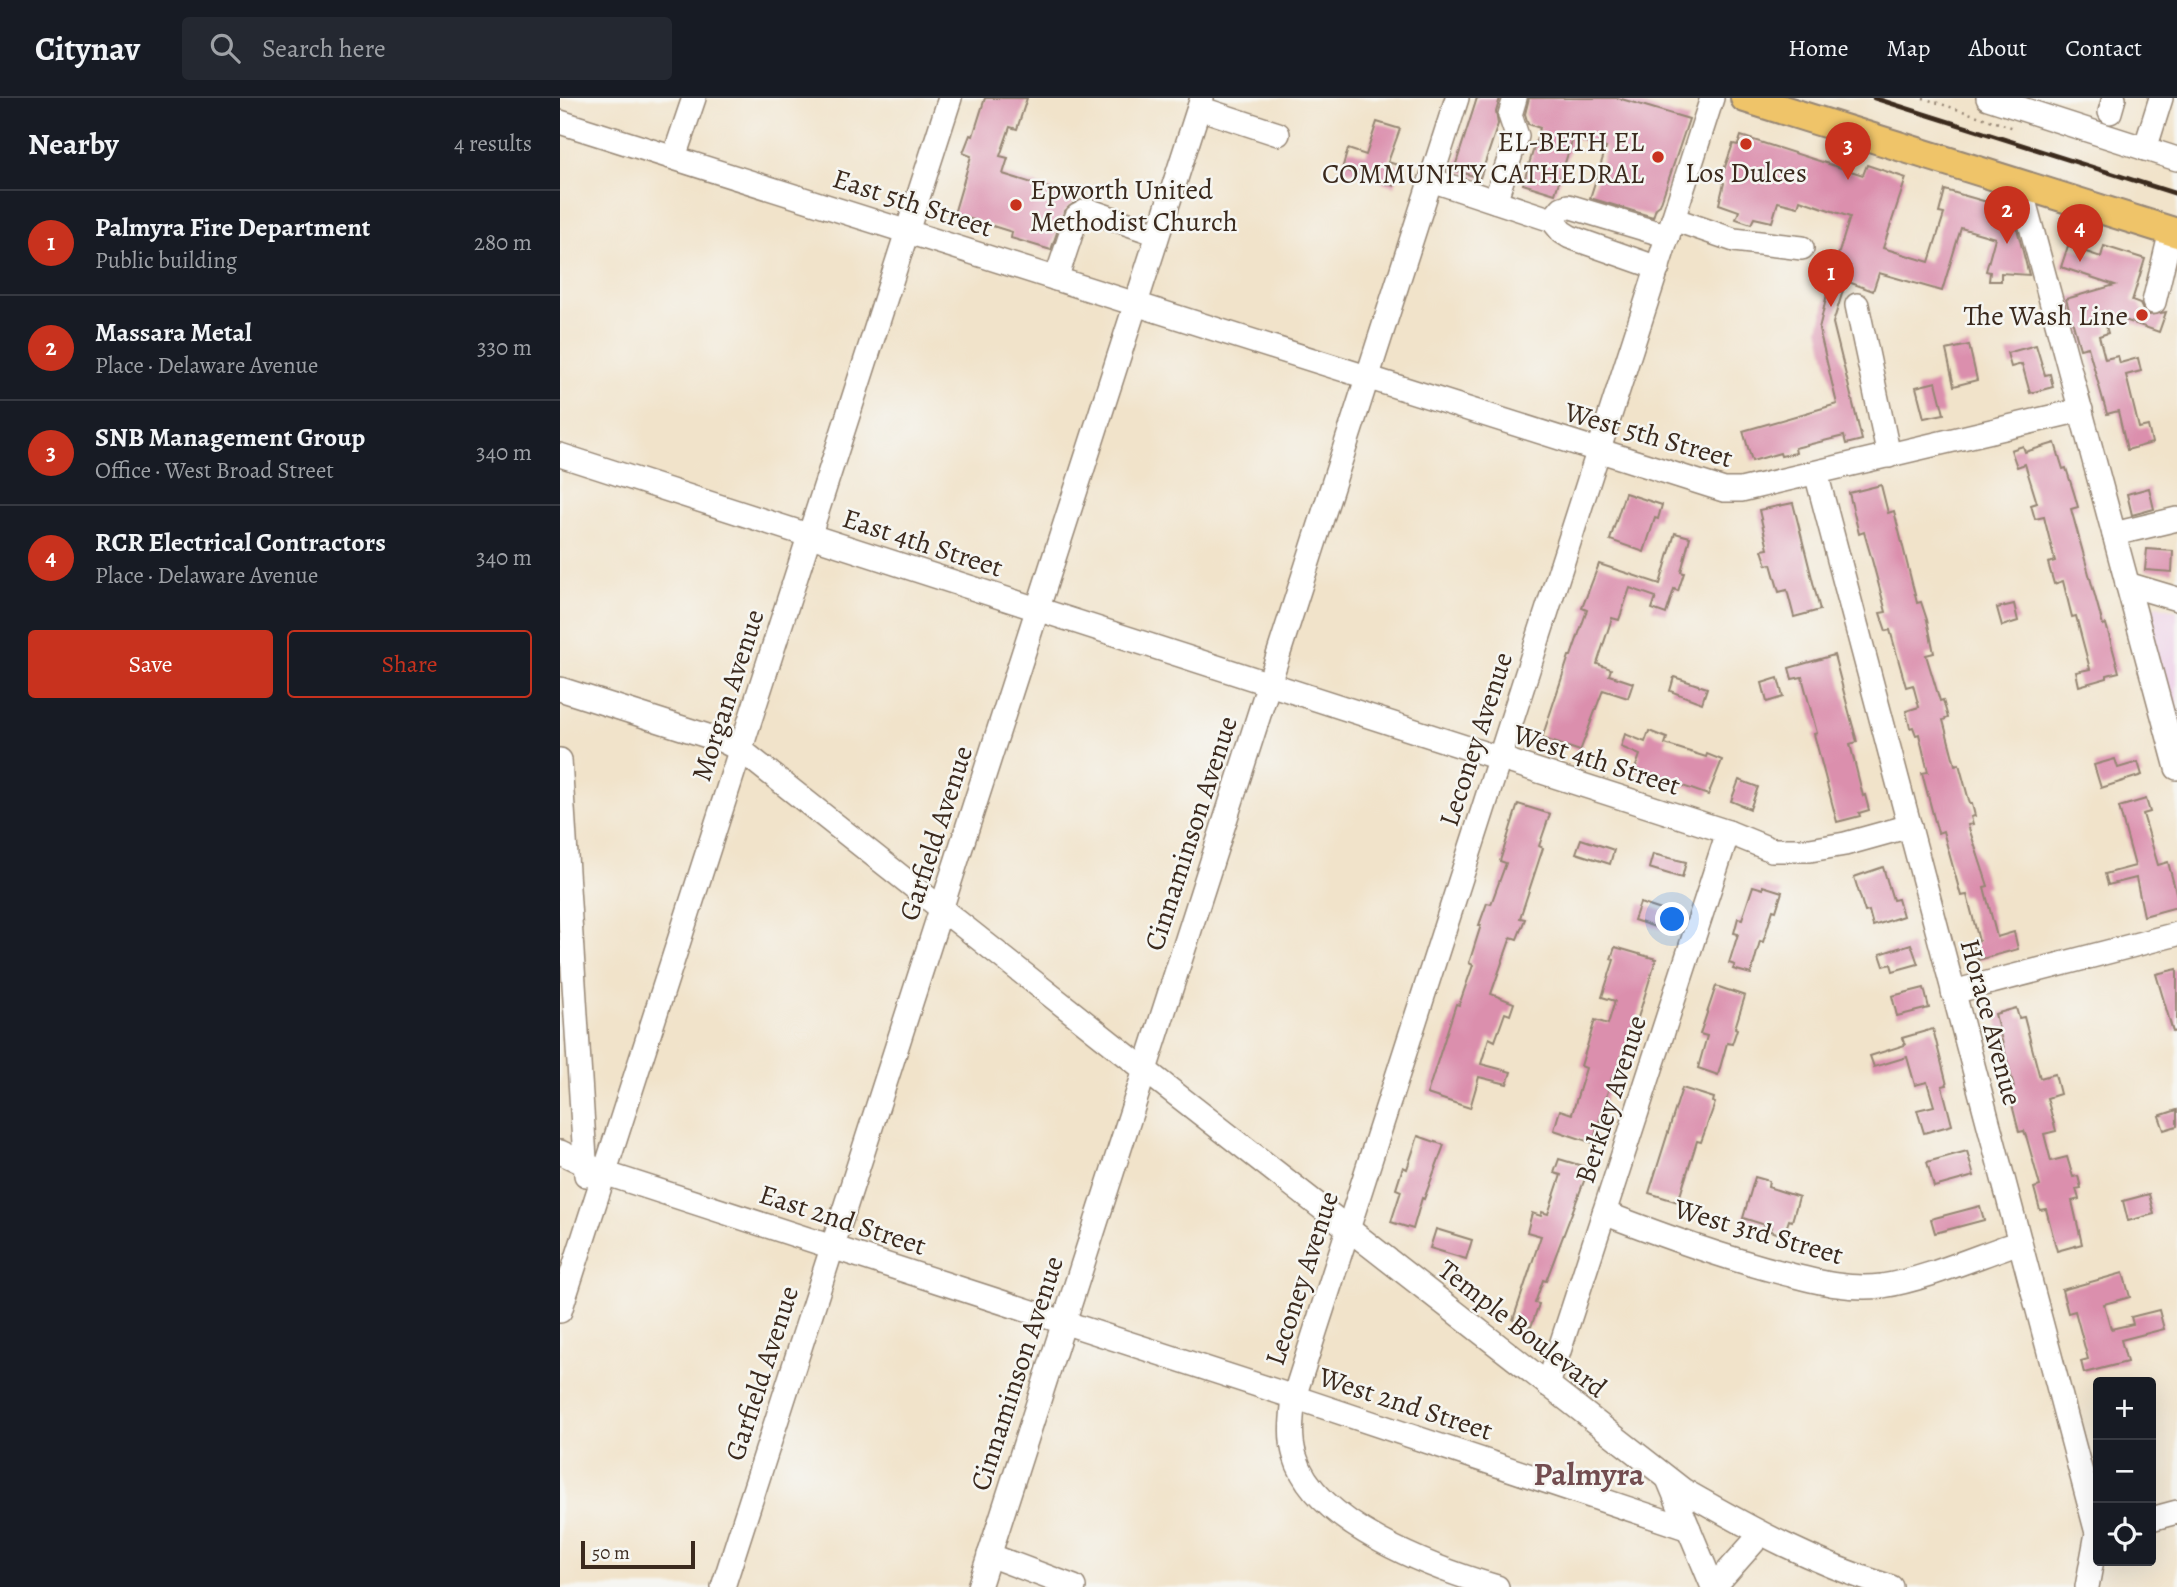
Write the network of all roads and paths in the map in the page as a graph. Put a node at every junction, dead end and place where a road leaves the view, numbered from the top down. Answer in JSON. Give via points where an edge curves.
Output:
{"nodes":[{"id":1,"x":694,"y":98,"type":"edge"},
{"id":2,"x":950,"y":98,"type":"edge"},
{"id":3,"x":1457,"y":98,"type":"edge"},
{"id":4,"x":1515,"y":98,"type":"edge"},
{"id":5,"x":1712,"y":98,"type":"edge"},
{"id":6,"x":1745,"y":98,"type":"edge"},
{"id":7,"x":1988,"y":98,"type":"edge"},
{"id":8,"x":2161,"y":98,"type":"edge"},
{"id":9,"x":1200,"y":103,"type":"edge"},
{"id":10,"x":560,"y":122,"type":"edge"},
{"id":11,"x":1278,"y":134,"type":"dead end"},
{"id":12,"x":2146,"y":149,"type":"junction"},
{"id":13,"x":674,"y":157,"type":"junction"},
{"id":14,"x":2177,"y":159,"type":"edge"},
{"id":15,"x":1431,"y":180,"type":"junction"},
{"id":16,"x":2019,"y":182,"type":"junction"},
{"id":17,"x":1495,"y":201,"type":"junction"},
{"id":18,"x":1552,"y":220,"type":"junction"},
{"id":19,"x":1670,"y":227,"type":"junction"},
{"id":20,"x":907,"y":231,"type":"junction"},
{"id":21,"x":2174,"y":232,"type":"edge"},
{"id":22,"x":1157,"y":234,"type":"junction"},
{"id":23,"x":1802,"y":248,"type":"dead end"},
{"id":24,"x":1658,"y":268,"type":"junction"},
{"id":25,"x":1056,"y":279,"type":"junction"},
{"id":26,"x":2154,"y":302,"type":"dead end"},
{"id":27,"x":1134,"y":305,"type":"junction"},
{"id":28,"x":1857,"y":305,"type":"dead end"},
{"id":29,"x":1368,"y":377,"type":"junction"},
{"id":30,"x":2081,"y":410,"type":"junction"},
{"id":31,"x":1598,"y":451,"type":"junction"},
{"id":32,"x":560,"y":455,"type":"edge"},
{"id":33,"x":1889,"y":456,"type":"junction"},
{"id":34,"x":1816,"y":473,"type":"junction"},
{"id":35,"x":2177,"y":519,"type":"edge"},
{"id":36,"x":2114,"y":534,"type":"junction"},
{"id":37,"x":810,"y":536,"type":"junction"},
{"id":38,"x":2127,"y":584,"type":"junction"},
{"id":39,"x":2177,"y":599,"type":"edge"},
{"id":40,"x":1037,"y":610,"type":"junction"},
{"id":41,"x":1269,"y":685,"type":"junction"},
{"id":42,"x":560,"y":689,"type":"edge"},
{"id":43,"x":741,"y":750,"type":"junction"},
{"id":44,"x":1499,"y":759,"type":"junction"},
{"id":45,"x":560,"y":760,"type":"edge"},
{"id":46,"x":2177,"y":768,"type":"edge"},
{"id":47,"x":1909,"y":826,"type":"junction"},
{"id":48,"x":1728,"y":832,"type":"junction"},
{"id":49,"x":942,"y":909,"type":"junction"},
{"id":50,"x":2177,"y":934,"type":"edge"},
{"id":51,"x":1953,"y":992,"type":"junction"},
{"id":52,"x":1145,"y":1070,"type":"junction"},
{"id":53,"x":560,"y":1152,"type":"edge"},
{"id":54,"x":595,"y":1169,"type":"junction"},
{"id":55,"x":1604,"y":1213,"type":"junction"},
{"id":56,"x":1348,"y":1229,"type":"junction"},
{"id":57,"x":2020,"y":1242,"type":"junction"},
{"id":58,"x":832,"y":1247,"type":"junction"},
{"id":59,"x":560,"y":1311,"type":"edge"},
{"id":60,"x":1064,"y":1322,"type":"junction"},
{"id":61,"x":1548,"y":1385,"type":"junction"},
{"id":62,"x":1294,"y":1397,"type":"junction"},
{"id":63,"x":1668,"y":1479,"type":"junction"},
{"id":64,"x":2177,"y":1512,"type":"edge"},
{"id":65,"x":2093,"y":1518,"type":"edge"},
{"id":66,"x":2156,"y":1518,"type":"edge"},
{"id":67,"x":1689,"y":1529,"type":"junction"},
{"id":68,"x":1759,"y":1535,"type":"junction"},
{"id":69,"x":989,"y":1555,"type":"junction"},
{"id":70,"x":2093,"y":1555,"type":"edge"},
{"id":71,"x":723,"y":1587,"type":"edge"},
{"id":72,"x":979,"y":1587,"type":"edge"},
{"id":73,"x":1074,"y":1587,"type":"edge"},
{"id":74,"x":1497,"y":1587,"type":"edge"},
{"id":75,"x":1714,"y":1587,"type":"edge"},
{"id":76,"x":1891,"y":1587,"type":"edge"},
{"id":77,"x":2087,"y":1587,"type":"edge"}],
"edges":[{"from":1,"to":13,"type":"street"},
{"from":2,"to":20,"type":"street","name":"Morgan Avenue"},
{"from":3,"to":15,"type":"street","name":"Cinnaminson Avenue"},
{"from":4,"to":17,"type":"street","via":[[1510,115],[1517,136]]},
{"from":5,"to":19,"type":"street","name":"Leconey Avenue"},
{"from":6,"to":16,"type":"main road"},
{"from":7,"to":12,"type":"street"},
{"from":8,"to":12,"type":"street"},
{"from":9,"to":11,"type":"street"},
{"from":9,"to":22,"type":"street","name":"Garfield Avenue"},
{"from":10,"to":13,"type":"street","name":"East 5th Street"},
{"from":12,"to":14,"type":"street"},
{"from":13,"to":20,"type":"street","name":"East 5th Street"},
{"from":15,"to":17,"type":"street"},
{"from":15,"to":29,"type":"street","name":"Cinnaminson Avenue"},
{"from":16,"to":21,"type":"main road"},
{"from":16,"to":30,"type":"street"},
{"from":17,"to":18,"type":"street"},
{"from":18,"to":19,"type":"street","via":[[1568,205]]},
{"from":18,"to":24,"type":"street","via":[[1570,237]]},
{"from":19,"to":23,"type":"street"},
{"from":19,"to":24,"type":"street","name":"Leconey Avenue"},
{"from":20,"to":25,"type":"street","name":"East 5th Street"},
{"from":20,"to":37,"type":"street","name":"Morgan Avenue"},
{"from":21,"to":26,"type":"street"},
{"from":22,"to":25,"type":"street","via":[[1088,210],[1077,216]]},
{"from":22,"to":27,"type":"street","name":"Garfield Avenue"},
{"from":24,"to":31,"type":"street","name":"Leconey Avenue"},
{"from":25,"to":27,"type":"street","name":"East 5th Street"},
{"from":27,"to":29,"type":"street","name":"East 5th Street"},
{"from":27,"to":40,"type":"street","name":"Garfield Avenue"},
{"from":28,"to":33,"type":"street"},
{"from":29,"to":31,"type":"street","name":"West 5th Street"},
{"from":29,"to":41,"type":"street","name":"Cinnaminson Avenue"},
{"from":30,"to":33,"type":"street","name":"West 5th Street"},
{"from":30,"to":36,"type":"street"},
{"from":31,"to":34,"type":"street","name":"West 5th Street","via":[[1724,490]]},
{"from":31,"to":44,"type":"street","name":"Leconey Avenue"},
{"from":32,"to":37,"type":"street","name":"East 4th Street"},
{"from":33,"to":34,"type":"street","name":"West 5th Street"},
{"from":34,"to":47,"type":"street","name":"Horace Avenue"},
{"from":35,"to":36,"type":"street"},
{"from":36,"to":38,"type":"street"},
{"from":37,"to":40,"type":"street","name":"East 4th Street"},
{"from":37,"to":43,"type":"street","name":"Morgan Avenue"},
{"from":38,"to":39,"type":"street"},
{"from":38,"to":46,"type":"street"},
{"from":40,"to":41,"type":"street","name":"East 4th Street"},
{"from":40,"to":49,"type":"street","name":"Garfield Avenue"},
{"from":41,"to":44,"type":"street","name":"West 4th Street"},
{"from":41,"to":52,"type":"street","name":"Cinnaminson Avenue"},
{"from":42,"to":43,"type":"street","name":"Temple Boulevard"},
{"from":43,"to":49,"type":"street","name":"Temple Boulevard"},
{"from":43,"to":54,"type":"street","name":"Morgan Avenue"},
{"from":44,"to":48,"type":"street","name":"West 4th Street"},
{"from":44,"to":56,"type":"street","name":"Leconey Avenue"},
{"from":45,"to":54,"type":"street"},
{"from":47,"to":48,"type":"street","name":"West 4th Street","via":[[1810,850],[1772,850]]},
{"from":47,"to":51,"type":"street","name":"Horace Avenue"},
{"from":48,"to":55,"type":"street","name":"Berkley Avenue"},
{"from":49,"to":52,"type":"street","name":"Temple Boulevard"},
{"from":49,"to":58,"type":"street","name":"Garfield Avenue"},
{"from":50,"to":51,"type":"street"},
{"from":51,"to":57,"type":"street","name":"Horace Avenue"},
{"from":52,"to":56,"type":"street","name":"Temple Boulevard"},
{"from":52,"to":60,"type":"street","name":"Cinnaminson Avenue"},
{"from":53,"to":54,"type":"street","name":"East 2nd Street"},
{"from":54,"to":58,"type":"street","name":"East 2nd Street"},
{"from":54,"to":59,"type":"street","name":"Morgan Avenue","via":[[588,1224]]},
{"from":55,"to":57,"type":"street","name":"West 3rd Street","via":[[1753,1266],[1843,1287],[1895,1283]]},
{"from":55,"to":61,"type":"street","name":"Berkley Avenue"},
{"from":56,"to":61,"type":"street","name":"Temple Boulevard"},
{"from":56,"to":62,"type":"street","name":"Leconey Avenue"},
{"from":57,"to":65,"type":"street","name":"Horace Avenue"},
{"from":58,"to":60,"type":"street","name":"East 2nd Street"},
{"from":58,"to":71,"type":"street","name":"Garfield Avenue"},
{"from":60,"to":62,"type":"street","name":"West 2nd Street"},
{"from":60,"to":69,"type":"street","name":"Cinnaminson Avenue"},
{"from":61,"to":63,"type":"street","name":"Temple Boulevard"},
{"from":62,"to":67,"type":"street","name":"West 2nd Street"},
{"from":62,"to":74,"type":"street","name":"Leconey Avenue","via":[[1295,1456],[1305,1480],[1327,1506],[1388,1545],[1456,1575]]},
{"from":63,"to":67,"type":"street"},
{"from":63,"to":68,"type":"street","name":"Temple Boulevard"},
{"from":64,"to":66,"type":"street"},
{"from":67,"to":75,"type":"street"},
{"from":68,"to":75,"type":"street"},
{"from":68,"to":76,"type":"street","name":"Temple Boulevard"},
{"from":69,"to":72,"type":"street","name":"Cinnaminson Avenue"},
{"from":69,"to":73,"type":"street"},
{"from":70,"to":77,"type":"street","name":"Horace Avenue"}]}
